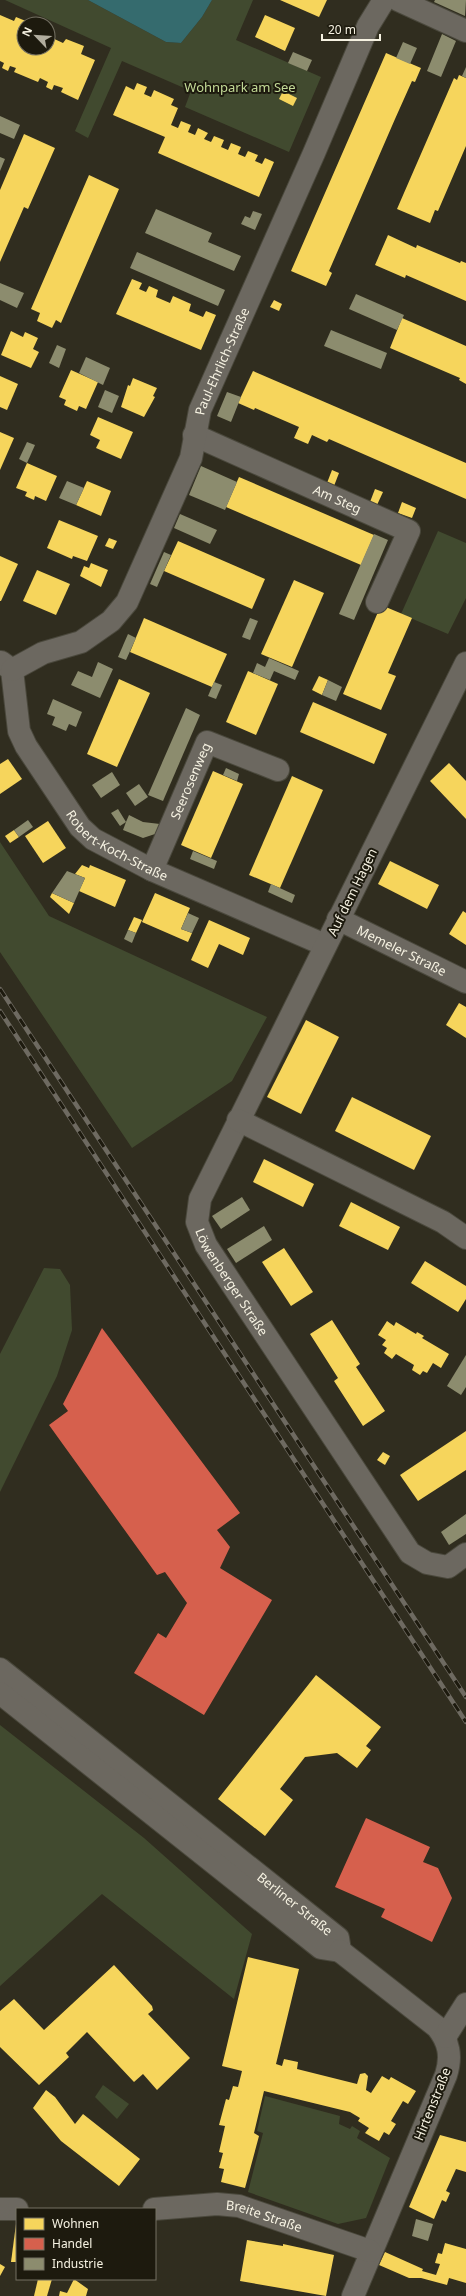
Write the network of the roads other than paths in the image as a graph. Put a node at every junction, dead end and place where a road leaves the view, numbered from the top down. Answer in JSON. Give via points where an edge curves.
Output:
{"nodes":[{"id":1,"x":384,"y":0,"type":"edge"},
{"id":2,"x":398,"y":0,"type":"edge"},
{"id":3,"x":466,"y":31,"type":"edge"},
{"id":4,"x":194,"y":435,"type":"junction"},
{"id":5,"x":377,"y":602,"type":"dead end"},
{"id":6,"x":466,"y":663,"type":"edge"},
{"id":7,"x":6,"y":666,"type":"edge"},
{"id":8,"x":278,"y":770,"type":"dead end"},
{"id":9,"x":152,"y":870,"type":"junction"},
{"id":10,"x":338,"y":919,"type":"junction"},
{"id":11,"x":325,"y":945,"type":"junction"},
{"id":12,"x":466,"y":982,"type":"edge"},
{"id":13,"x":238,"y":1120,"type":"junction"},
{"id":14,"x":466,"y":1238,"type":"edge"},
{"id":15,"x":466,"y":1554,"type":"edge"},
{"id":16,"x":0,"y":1669,"type":"edge"},
{"id":17,"x":0,"y":1693,"type":"edge"},
{"id":18,"x":340,"y":1950,"type":"junction"},
{"id":19,"x":466,"y":2004,"type":"edge"},
{"id":20,"x":445,"y":2036,"type":"junction"},
{"id":21,"x":0,"y":2209,"type":"edge"},
{"id":22,"x":16,"y":2209,"type":"edge"},
{"id":23,"x":156,"y":2209,"type":"edge"},
{"id":24,"x":370,"y":2251,"type":"junction"},
{"id":25,"x":353,"y":2296,"type":"edge"}],
"edges":[{"from":1,"to":4,"type":"street","name":"Paul-Ehrlich-Straße","via":[[368,26],[200,410]]},
{"from":2,"to":3,"type":"street"},
{"from":4,"to":5,"type":"street","name":"Am Steg","via":[[409,530]]},
{"from":4,"to":7,"type":"street","name":"Paul-Ehrlich-Straße","via":[[190,458],[127,602],[119,613],[99,631],[81,642]]},
{"from":6,"to":10,"type":"street","name":"Auf dem Hagen"},
{"from":7,"to":9,"type":"street","name":"Robert-Koch-Straße","via":[[19,731],[26,746],[80,827],[106,847]]},
{"from":8,"to":9,"type":"street","name":"Seerosenweg","via":[[207,742]]},
{"from":9,"to":11,"type":"street","name":"Robert-Koch-Straße"},
{"from":10,"to":11,"type":"street","name":"Auf dem Hagen"},
{"from":10,"to":12,"type":"street","name":"Memeler Straße"},
{"from":11,"to":13,"type":"street","name":"Auf dem Hagen"},
{"from":13,"to":14,"type":"street","via":[[443,1222]]},
{"from":13,"to":15,"type":"street","name":"Löwenberger Straße","via":[[200,1199],[197,1222],[206,1244],[410,1553],[428,1563],[448,1567]]},
{"from":16,"to":18,"type":"street","name":"Berliner Straße","via":[[338,1938]]},
{"from":17,"to":18,"type":"street","name":"Berliner Straße","via":[[321,1948]]},
{"from":18,"to":20,"type":"street","via":[[438,2027]]},
{"from":19,"to":20,"type":"street"},
{"from":20,"to":24,"type":"street","name":"Hirtenstraße","via":[[450,2058],[446,2075]]},
{"from":21,"to":22,"type":"street"},
{"from":23,"to":24,"type":"street","name":"Breite Straße","via":[[218,2204],[239,2206]]},
{"from":24,"to":25,"type":"street","name":"Hirtenstraße"}]}
